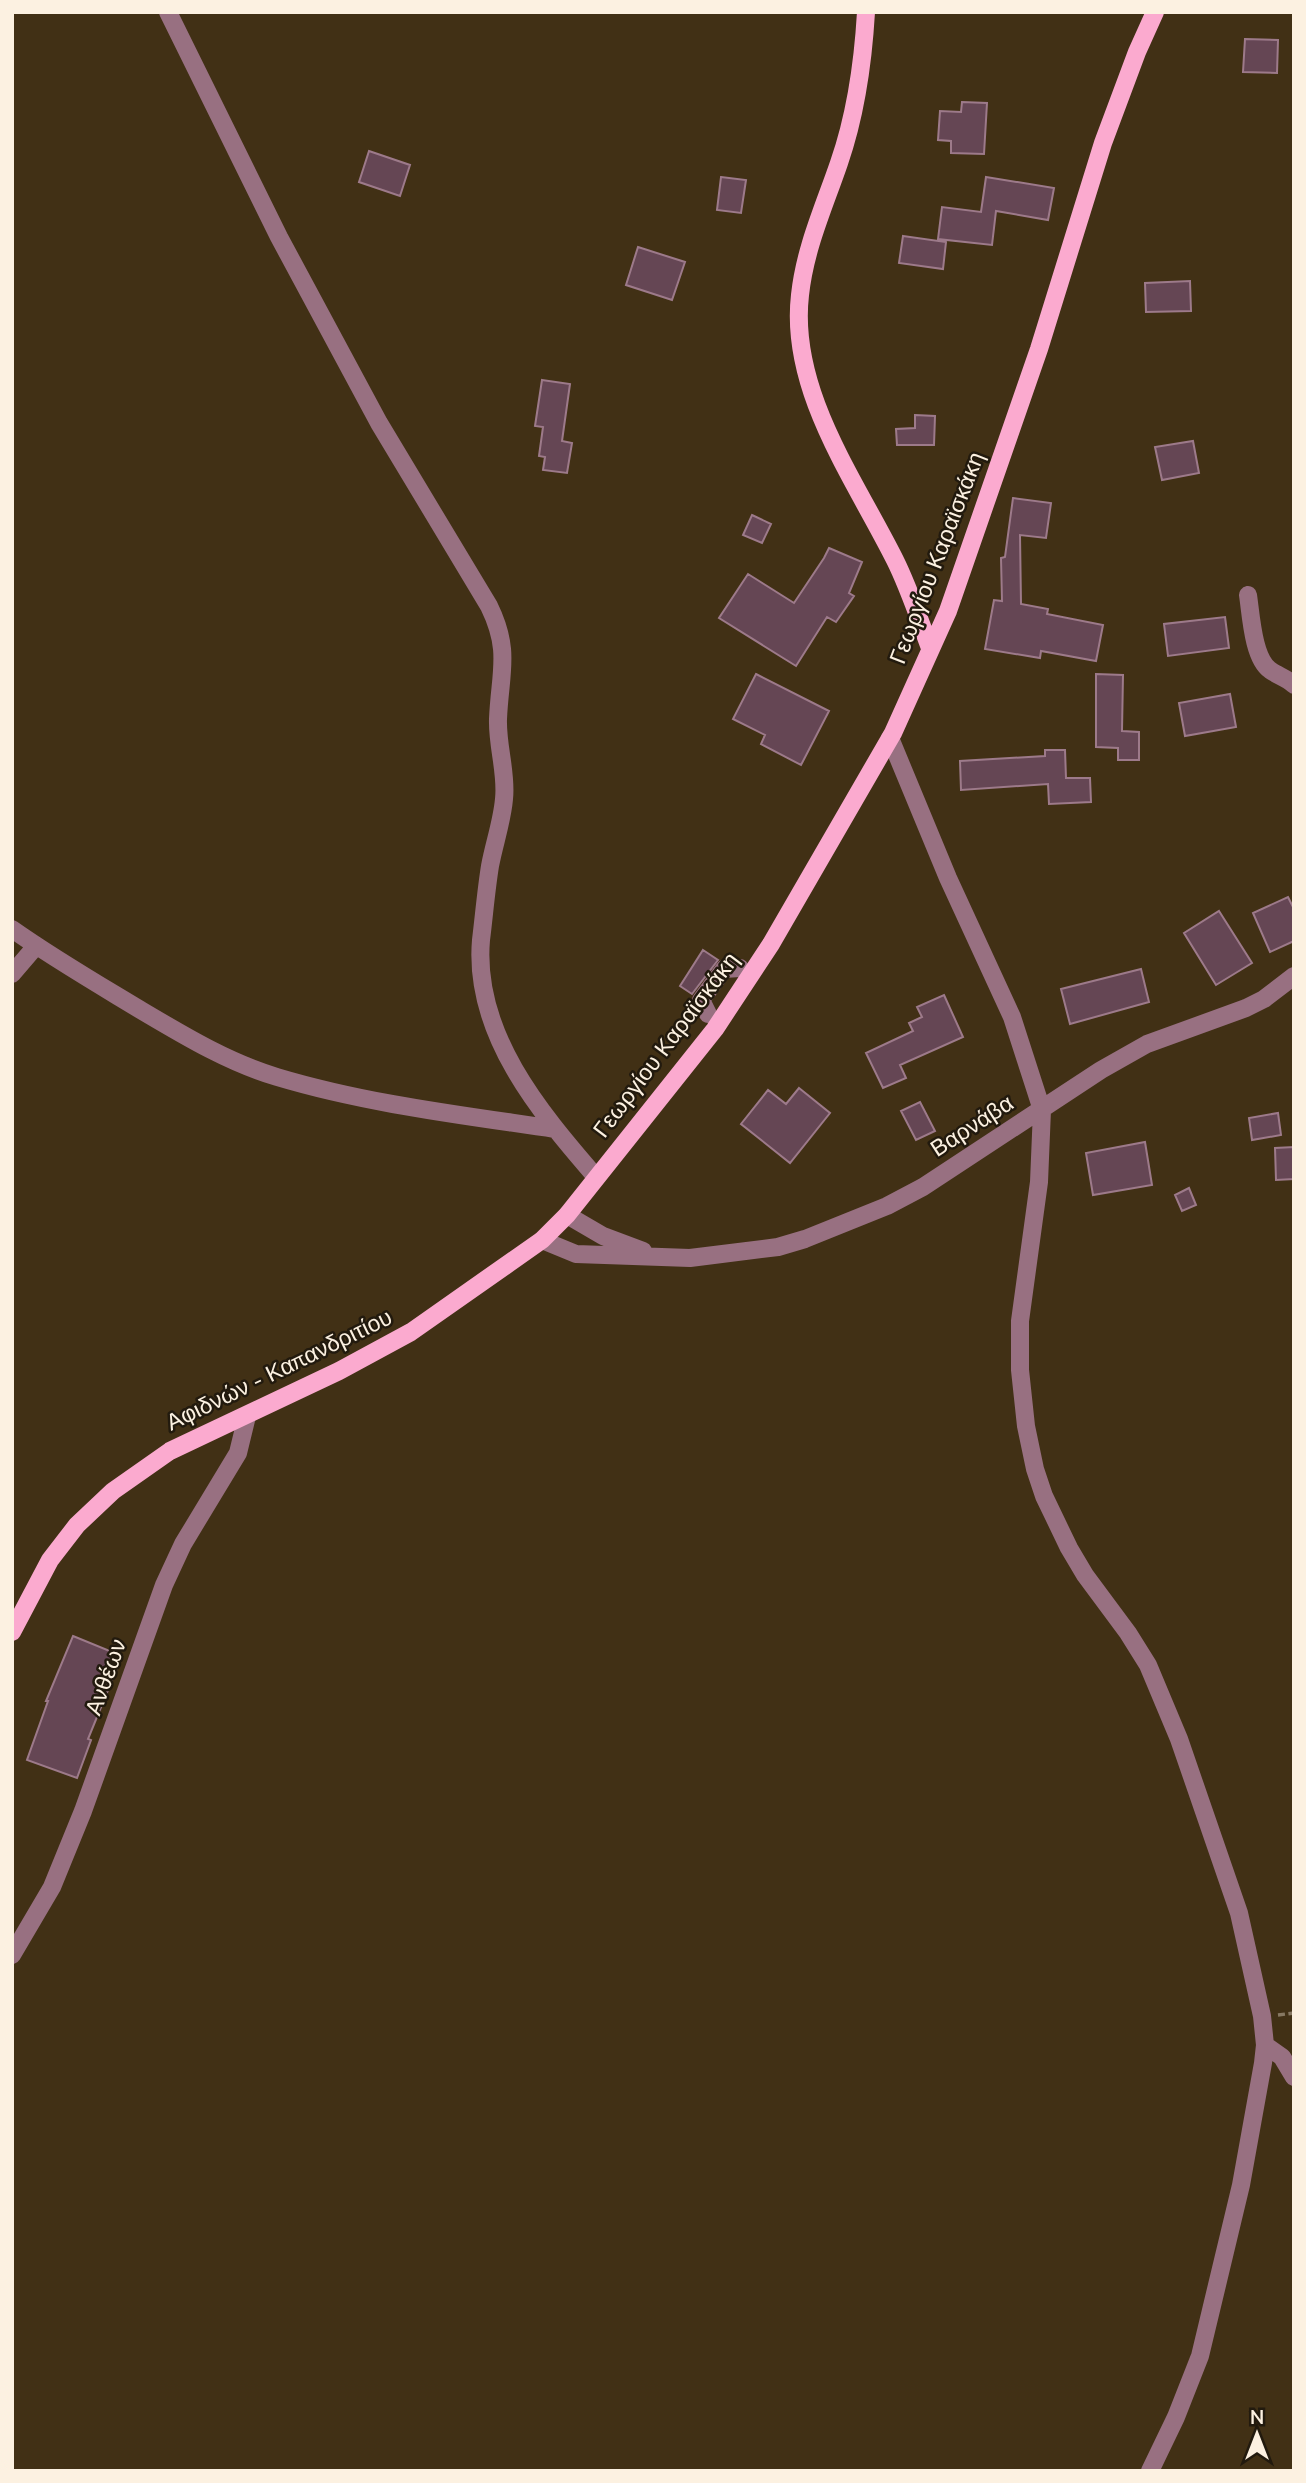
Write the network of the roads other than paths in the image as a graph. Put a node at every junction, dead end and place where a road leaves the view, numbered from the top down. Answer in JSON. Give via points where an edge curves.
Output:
{"nodes":[{"id":1,"x":168,"y":12,"type":"edge"},
{"id":2,"x":866,"y":12,"type":"edge"},
{"id":3,"x":1154,"y":12,"type":"edge"},
{"id":4,"x":1248,"y":595,"type":"dead end"},
{"id":5,"x":930,"y":649,"type":"junction"},
{"id":6,"x":1294,"y":685,"type":"edge"},
{"id":7,"x":890,"y":738,"type":"junction"},
{"id":8,"x":12,"y":929,"type":"edge"},
{"id":9,"x":36,"y":946,"type":"junction"},
{"id":10,"x":740,"y":968,"type":"dead end"},
{"id":11,"x":12,"y":974,"type":"edge"},
{"id":12,"x":1294,"y":976,"type":"edge"},
{"id":13,"x":708,"y":1014,"type":"dead end"},
{"id":14,"x":1042,"y":1110,"type":"junction"},
{"id":15,"x":555,"y":1129,"type":"junction"},
{"id":16,"x":596,"y":1177,"type":"junction"},
{"id":17,"x":567,"y":1215,"type":"junction"},
{"id":18,"x":542,"y":1241,"type":"junction"},
{"id":19,"x":656,"y":1256,"type":"junction"},
{"id":20,"x":247,"y":1416,"type":"junction"},
{"id":21,"x":12,"y":1632,"type":"edge"},
{"id":22,"x":12,"y":1955,"type":"edge"},
{"id":23,"x":1265,"y":2045,"type":"junction"},
{"id":24,"x":1294,"y":2077,"type":"edge"},
{"id":25,"x":1150,"y":2471,"type":"edge"}],
"edges":[{"from":1,"to":15,"type":"street","via":[[279,237],[380,423],[500,628],[504,653],[498,721],[505,796],[481,942],[483,993],[497,1036]]},
{"from":2,"to":5,"type":"main road","via":[[856,104],[803,268],[799,330],[821,417],[897,563]]},
{"from":3,"to":5,"type":"main road","name":"Γεωργίου Καραϊσκάκη","via":[[1103,143],[985,509]]},
{"from":4,"to":6,"type":"street","via":[[1257,650],[1270,670]]},
{"from":5,"to":7,"type":"main road","name":"Γεωργίου Καραϊσκάκη"},
{"from":7,"to":14,"type":"street","via":[[1012,1017]]},
{"from":7,"to":16,"type":"main road","name":"Γεωργίου Καραϊσκάκη","via":[[771,944],[722,1019]]},
{"from":8,"to":9,"type":"street"},
{"from":9,"to":11,"type":"street"},
{"from":9,"to":15,"type":"street","via":[[211,1051],[275,1077],[413,1108]]},
{"from":10,"to":13,"type":"street","via":[[724,970],[701,1000]]},
{"from":12,"to":14,"type":"street","name":"Βαρνάβα","via":[[1246,1008],[1147,1044]]},
{"from":14,"to":19,"type":"street","name":"Βαρνάβα","via":[[923,1187],[815,1235],[750,1252]]},
{"from":14,"to":23,"type":"street","via":[[1039,1182],[1020,1321],[1020,1370],[1035,1469],[1069,1548],[1148,1665],[1179,1739],[1240,1913]]},
{"from":15,"to":16,"type":"street"},
{"from":16,"to":17,"type":"main road","name":"Αφιδνών - Καπανδριτίου"},
{"from":17,"to":18,"type":"main road","name":"Αφιδνών - Καπανδριτίου"},
{"from":17,"to":19,"type":"street","name":"Βαρνάβα","via":[[603,1236]]},
{"from":18,"to":19,"type":"street","name":"Βαρνάβα","via":[[576,1254]]},
{"from":18,"to":20,"type":"main road","name":"Αφιδνών - Καπανδριτίου","via":[[411,1332]]},
{"from":20,"to":21,"type":"main road","name":"Αφιδνών - Καπανδριτίου","via":[[170,1451],[113,1491],[77,1525],[50,1560]]},
{"from":20,"to":22,"type":"street","name":"Ανθέων","via":[[238,1453],[164,1585],[52,1888]]},
{"from":23,"to":24,"type":"street","via":[[1282,2057]]},
{"from":23,"to":25,"type":"street","via":[[1241,2185],[1200,2356]]}]}
